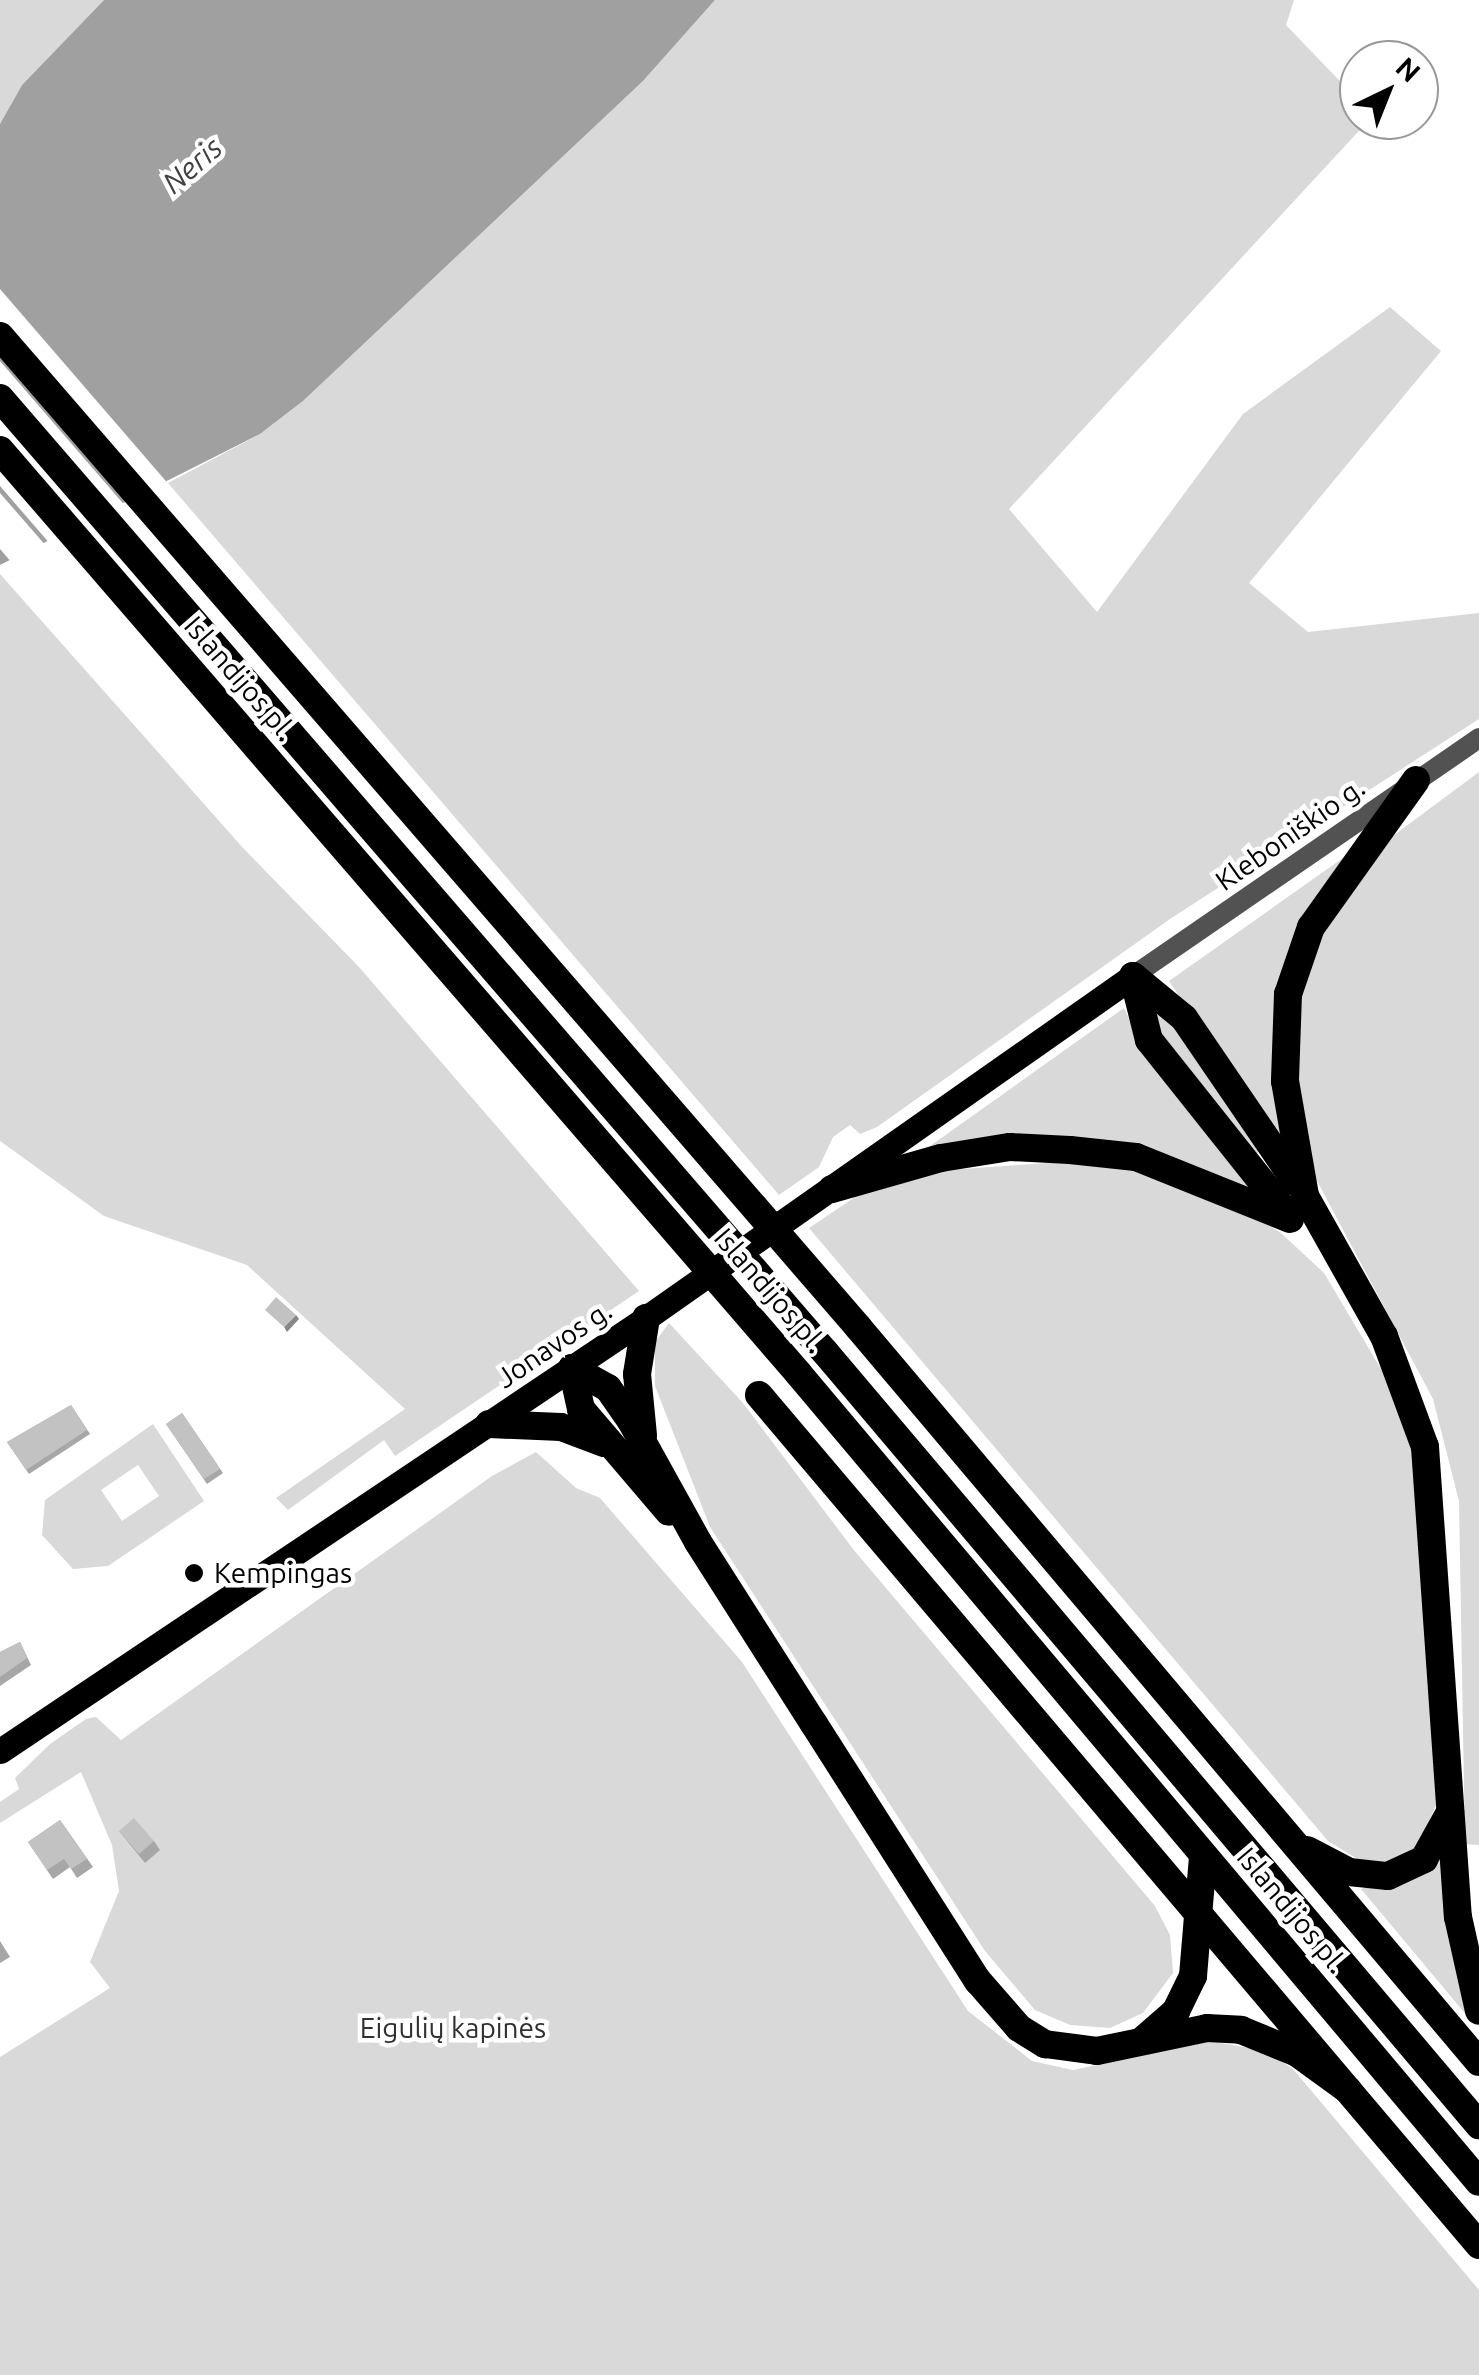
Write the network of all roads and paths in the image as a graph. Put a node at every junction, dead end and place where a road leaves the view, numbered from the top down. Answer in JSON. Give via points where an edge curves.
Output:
{"nodes":[{"id":1,"x":0,"y":336,"type":"edge"},
{"id":2,"x":0,"y":398,"type":"edge"},
{"id":3,"x":0,"y":450,"type":"edge"},
{"id":4,"x":1479,"y":738,"type":"edge"},
{"id":5,"x":1416,"y":780,"type":"junction"},
{"id":6,"x":1134,"y":976,"type":"junction"},
{"id":7,"x":832,"y":1189,"type":"junction"},
{"id":8,"x":1298,"y":1207,"type":"junction"},
{"id":9,"x":646,"y":1318,"type":"junction"},
{"id":10,"x":572,"y":1368,"type":"junction"},
{"id":11,"x":759,"y":1395,"type":"dead end"},
{"id":12,"x":489,"y":1424,"type":"junction"},
{"id":13,"x":644,"y":1441,"type":"junction"},
{"id":14,"x":605,"y":1443,"type":"junction"},
{"id":15,"x":698,"y":1542,"type":"junction"},
{"id":16,"x":0,"y":1751,"type":"edge"},
{"id":17,"x":1450,"y":1810,"type":"junction"},
{"id":18,"x":1294,"y":1843,"type":"junction"},
{"id":19,"x":1203,"y":1856,"type":"junction"},
{"id":20,"x":1156,"y":1864,"type":"junction"},
{"id":21,"x":1198,"y":1914,"type":"junction"},
{"id":22,"x":1194,"y":1958,"type":"junction"},
{"id":23,"x":1479,"y":2011,"type":"edge"},
{"id":24,"x":1143,"y":2040,"type":"junction"},
{"id":25,"x":1479,"y":2062,"type":"edge"},
{"id":26,"x":1348,"y":2090,"type":"junction"},
{"id":27,"x":1479,"y":2125,"type":"edge"},
{"id":28,"x":1479,"y":2182,"type":"edge"},
{"id":29,"x":1479,"y":2245,"type":"edge"}],
"edges":[{"from":1,"to":18,"type":"highway","via":[[689,1130]]},
{"from":2,"to":27,"type":"highway","name":"Islandijos pl.","via":[[826,1352]]},
{"from":3,"to":19,"type":"highway","name":"Islandijos pl.","via":[[798,1373]]},
{"from":4,"to":5,"type":"street","name":"Kleboniškio g."},
{"from":5,"to":6,"type":"street","name":"Kleboniškio g."},
{"from":5,"to":8,"type":"highway","via":[[1311,926],[1298,956],[1288,994],[1285,1081]]},
{"from":6,"to":7,"type":"main road","name":"Jonavos g."},
{"from":6,"to":8,"type":"highway","via":[[1184,1018]]},
{"from":6,"to":8,"type":"highway","via":[[1134,999],[1149,1040]]},
{"from":7,"to":8,"type":"highway","via":[[941,1158],[1010,1147],[1136,1157]]},
{"from":7,"to":9,"type":"main road","name":"Jonavos g."},
{"from":8,"to":17,"type":"highway","via":[[1384,1336],[1425,1448]]},
{"from":9,"to":10,"type":"main road","name":"Jonavos g."},
{"from":9,"to":13,"type":"highway","via":[[637,1374]]},
{"from":10,"to":12,"type":"main road","name":"Jonavos g."},
{"from":10,"to":13,"type":"highway","via":[[608,1388]]},
{"from":10,"to":14,"type":"highway","via":[[581,1409]]},
{"from":11,"to":20,"type":"highway"},
{"from":12,"to":14,"type":"highway","via":[[561,1427]]},
{"from":12,"to":16,"type":"main road","name":"Jonavos g."},
{"from":13,"to":15,"type":"highway"},
{"from":14,"to":15,"type":"highway"},
{"from":15,"to":24,"type":"highway","via":[[1000,2010],[1032,2039],[1063,2049],[1097,2051]]},
{"from":17,"to":18,"type":"highway","via":[[1424,1859],[1388,1876],[1349,1872]]},
{"from":17,"to":23,"type":"highway","via":[[1462,1948]]},
{"from":18,"to":25,"type":"highway"},
{"from":19,"to":21,"type":"highway"},
{"from":19,"to":28,"type":"highway","name":"Islandijos pl."},
{"from":20,"to":21,"type":"highway"},
{"from":20,"to":22,"type":"highway","via":[[1190,1934]]},
{"from":21,"to":22,"type":"highway"},
{"from":21,"to":26,"type":"highway"},
{"from":22,"to":24,"type":"highway","via":[[1176,2010]]},
{"from":24,"to":26,"type":"highway","via":[[1207,2028],[1241,2030],[1297,2053]]},
{"from":26,"to":29,"type":"highway"}]}
